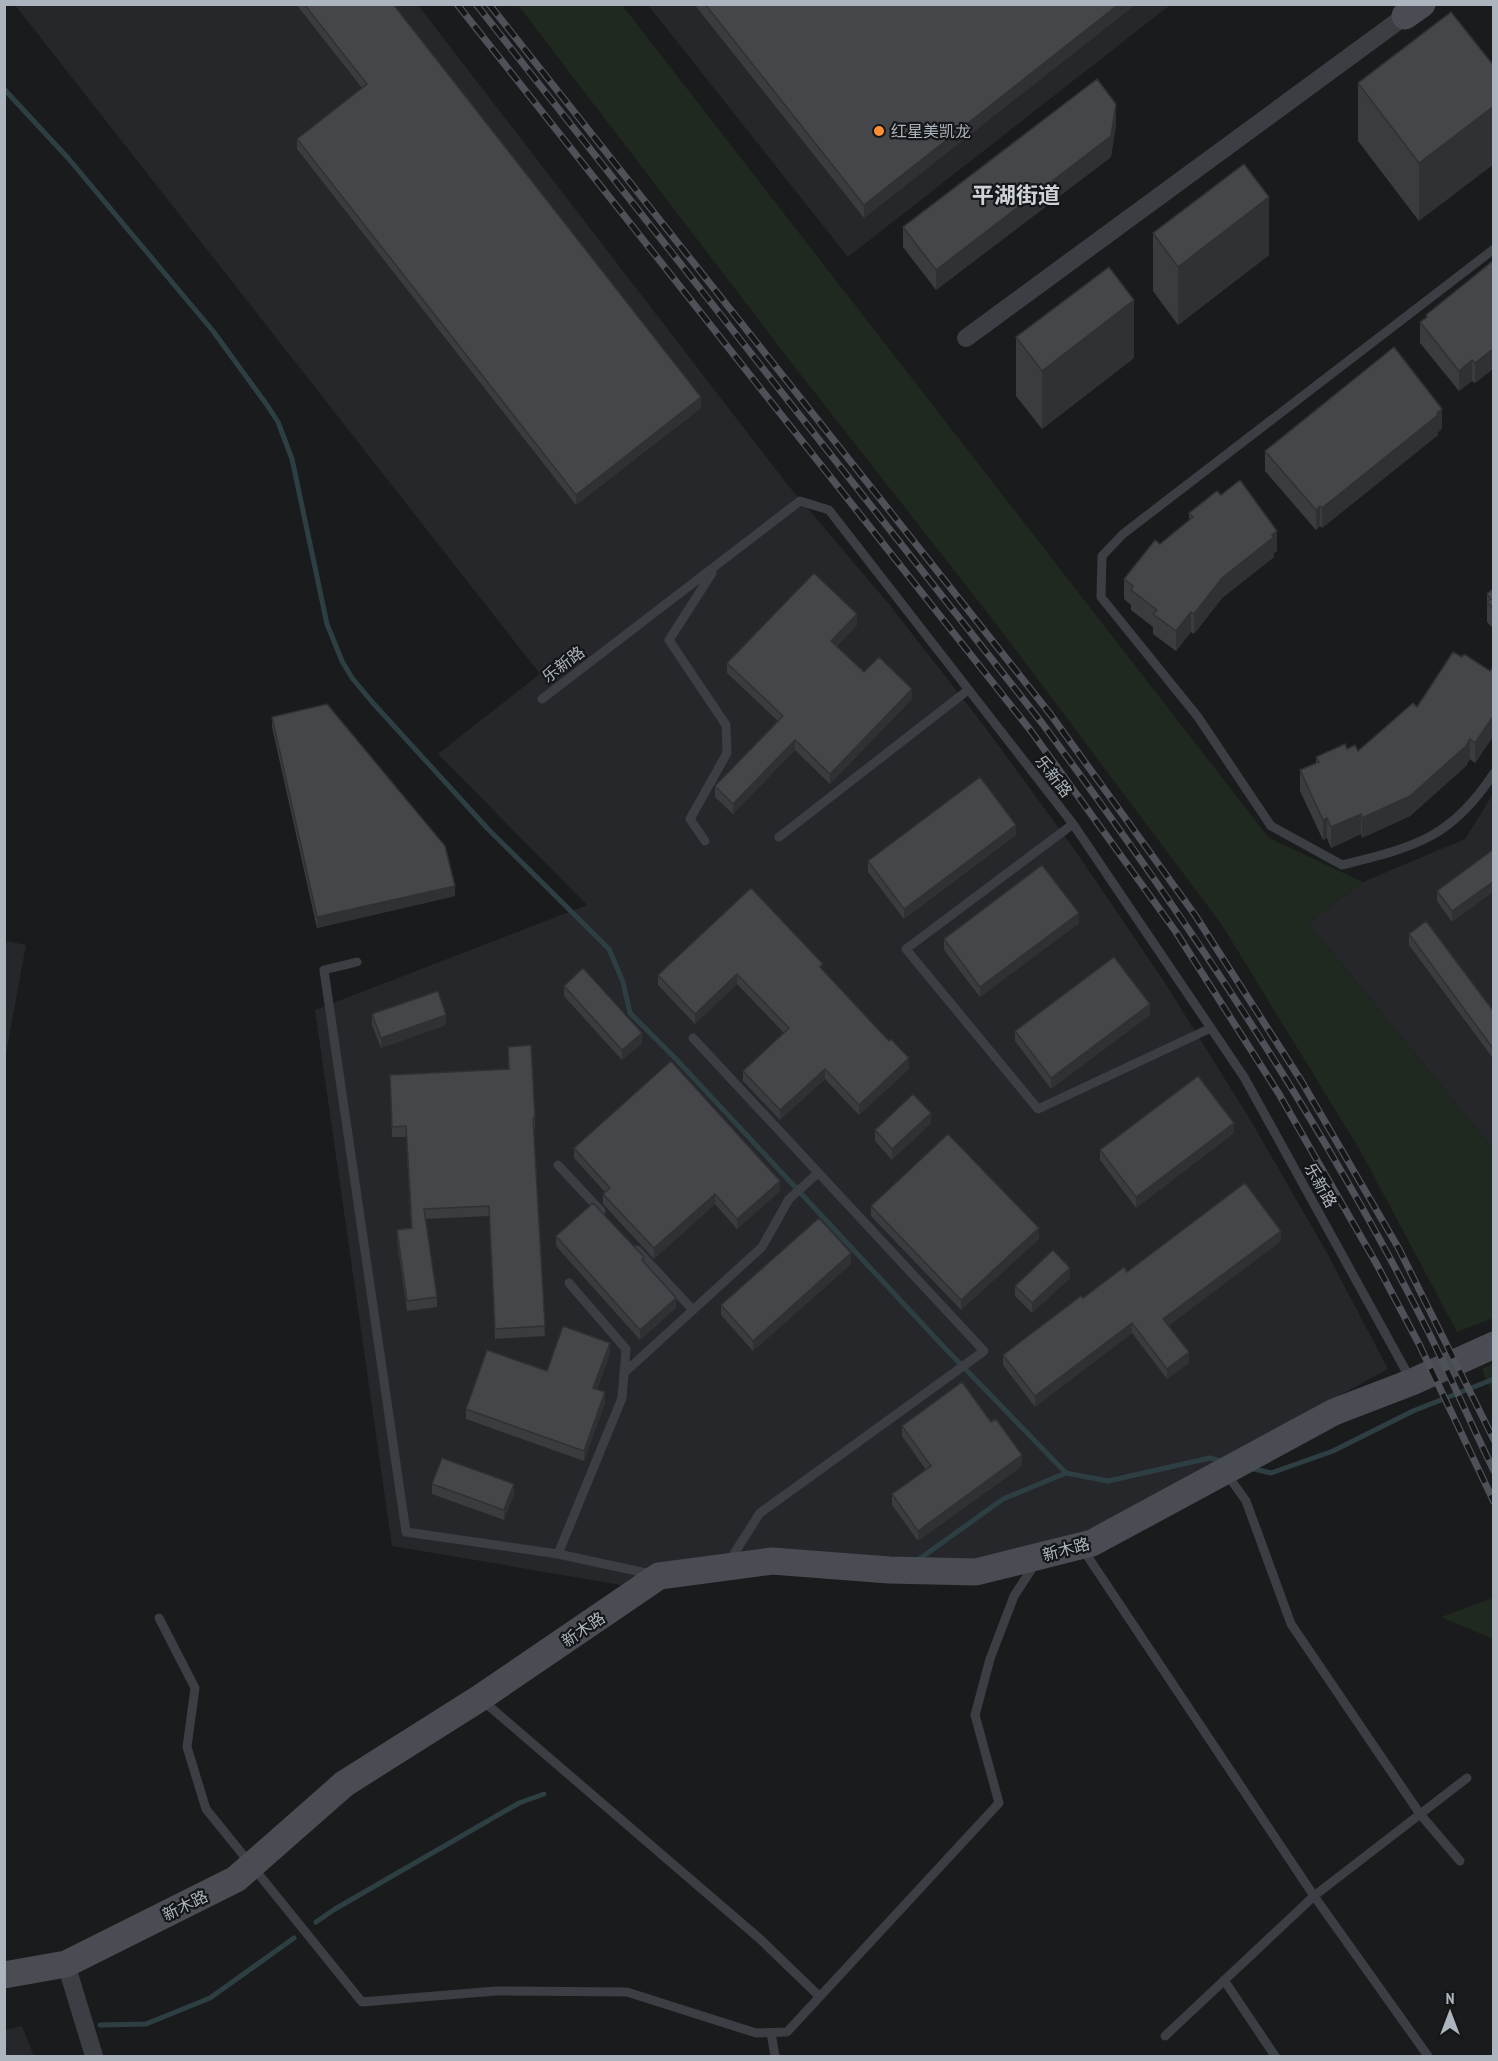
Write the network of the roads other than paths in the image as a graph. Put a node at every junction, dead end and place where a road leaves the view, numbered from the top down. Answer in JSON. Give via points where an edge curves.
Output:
{"nodes":[{"id":1,"x":1413,"y":8,"type":"edge"},
{"id":2,"x":1494,"y":249,"type":"edge"},
{"id":3,"x":966,"y":338,"type":"dead end"},
{"id":4,"x":716,"y":566,"type":"junction"},
{"id":5,"x":968,"y":690,"type":"junction"},
{"id":6,"x":542,"y":699,"type":"dead end"},
{"id":7,"x":1494,"y":773,"type":"edge"},
{"id":8,"x":1072,"y":824,"type":"junction"},
{"id":9,"x":779,"y":837,"type":"dead end"},
{"id":10,"x":705,"y":841,"type":"dead end"},
{"id":11,"x":357,"y":962,"type":"dead end"},
{"id":12,"x":1211,"y":1028,"type":"junction"},
{"id":13,"x":693,"y":1038,"type":"dead end"},
{"id":14,"x":558,"y":1165,"type":"dead end"},
{"id":15,"x":818,"y":1173,"type":"junction"},
{"id":16,"x":606,"y":1216,"type":"edge"},
{"id":17,"x":629,"y":1242,"type":"edge"},
{"id":18,"x":569,"y":1283,"type":"dead end"},
{"id":19,"x":693,"y":1310,"type":"junction"},
{"id":20,"x":1494,"y":1345,"type":"edge"},
{"id":21,"x":624,"y":1373,"type":"junction"},
{"id":22,"x":1412,"y":1382,"type":"junction"},
{"id":23,"x":1225,"y":1471,"type":"junction"},
{"id":24,"x":1080,"y":1546,"type":"junction"},
{"id":25,"x":558,"y":1554,"type":"junction"},
{"id":26,"x":1040,"y":1556,"type":"junction"},
{"id":27,"x":725,"y":1567,"type":"junction"},
{"id":28,"x":659,"y":1576,"type":"junction"},
{"id":29,"x":159,"y":1618,"type":"dead end"},
{"id":30,"x":480,"y":1698,"type":"junction"},
{"id":31,"x":1467,"y":1778,"type":"dead end"},
{"id":32,"x":1420,"y":1814,"type":"junction"},
{"id":33,"x":1460,"y":1861,"type":"dead end"},
{"id":34,"x":252,"y":1865,"type":"junction"},
{"id":35,"x":1314,"y":1896,"type":"junction"},
{"id":36,"x":66,"y":1964,"type":"junction"},
{"id":37,"x":4,"y":1975,"type":"edge"},
{"id":38,"x":1224,"y":1980,"type":"junction"},
{"id":39,"x":819,"y":1996,"type":"junction"},
{"id":40,"x":771,"y":2032,"type":"junction"},
{"id":41,"x":1165,"y":2036,"type":"dead end"},
{"id":42,"x":94,"y":2056,"type":"edge"},
{"id":43,"x":775,"y":2056,"type":"edge"},
{"id":44,"x":1275,"y":2056,"type":"edge"},
{"id":45,"x":1428,"y":2056,"type":"edge"}],
"edges":[{"from":1,"to":3,"type":"street"},
{"from":2,"to":7,"type":"lane","via":[[1123,534],[1102,556],[1101,597],[1198,717],[1271,826],[1342,865],[1401,850],[1438,832],[1469,807]]},
{"from":4,"to":5,"type":"lane","name":"乐新路","via":[[800,501],[829,510]]},
{"from":4,"to":6,"type":"lane","name":"乐新路"},
{"from":4,"to":10,"type":"lane","via":[[669,640],[726,725],[727,753],[690,819]]},
{"from":5,"to":8,"type":"lane","name":"乐新路"},
{"from":5,"to":9,"type":"lane"},
{"from":8,"to":12,"type":"lane","name":"乐新路"},
{"from":8,"to":12,"type":"lane","via":[[906,949],[1038,1109]]},
{"from":11,"to":25,"type":"lane","via":[[324,970],[406,1532]]},
{"from":12,"to":22,"type":"lane","name":"乐新路","via":[[1244,1077]]},
{"from":13,"to":15,"type":"lane"},
{"from":14,"to":16,"type":"lane"},
{"from":15,"to":19,"type":"lane","via":[[789,1199],[762,1247]]},
{"from":15,"to":27,"type":"lane","via":[[984,1351],[760,1513]]},
{"from":17,"to":19,"type":"lane"},
{"from":18,"to":21,"type":"lane","via":[[626,1349]]},
{"from":19,"to":21,"type":"lane"},
{"from":20,"to":22,"type":"street"},
{"from":21,"to":25,"type":"lane","via":[[622,1398]]},
{"from":22,"to":23,"type":"street","name":"新木路","via":[[1334,1412]]},
{"from":23,"to":24,"type":"street","name":"新木路"},
{"from":23,"to":32,"type":"lane","via":[[1246,1500],[1291,1624]]},
{"from":24,"to":26,"type":"street","name":"新木路"},
{"from":24,"to":35,"type":"lane"},
{"from":25,"to":28,"type":"lane"},
{"from":26,"to":27,"type":"street","name":"新木路","via":[[976,1572],[772,1561]]},
{"from":26,"to":39,"type":"lane","via":[[1014,1596],[990,1659],[975,1715],[999,1803]]},
{"from":27,"to":28,"type":"street","name":"新木路"},
{"from":28,"to":30,"type":"street","name":"新木路"},
{"from":29,"to":34,"type":"lane","via":[[195,1688],[187,1747],[206,1809]]},
{"from":30,"to":34,"type":"street","name":"新木路","via":[[344,1784]]},
{"from":30,"to":39,"type":"lane","via":[[760,1939]]},
{"from":31,"to":32,"type":"lane"},
{"from":32,"to":33,"type":"lane"},
{"from":32,"to":35,"type":"lane"},
{"from":34,"to":36,"type":"street","name":"新木路","via":[[237,1879]]},
{"from":34,"to":40,"type":"lane","via":[[362,2002],[496,1991],[627,1992],[756,2033]]},
{"from":35,"to":38,"type":"lane"},
{"from":35,"to":45,"type":"lane"},
{"from":36,"to":37,"type":"street","name":"新木路"},
{"from":36,"to":42,"type":"street"},
{"from":38,"to":41,"type":"lane"},
{"from":38,"to":44,"type":"lane"},
{"from":39,"to":40,"type":"lane","via":[[787,2032]]},
{"from":40,"to":43,"type":"lane"}]}
